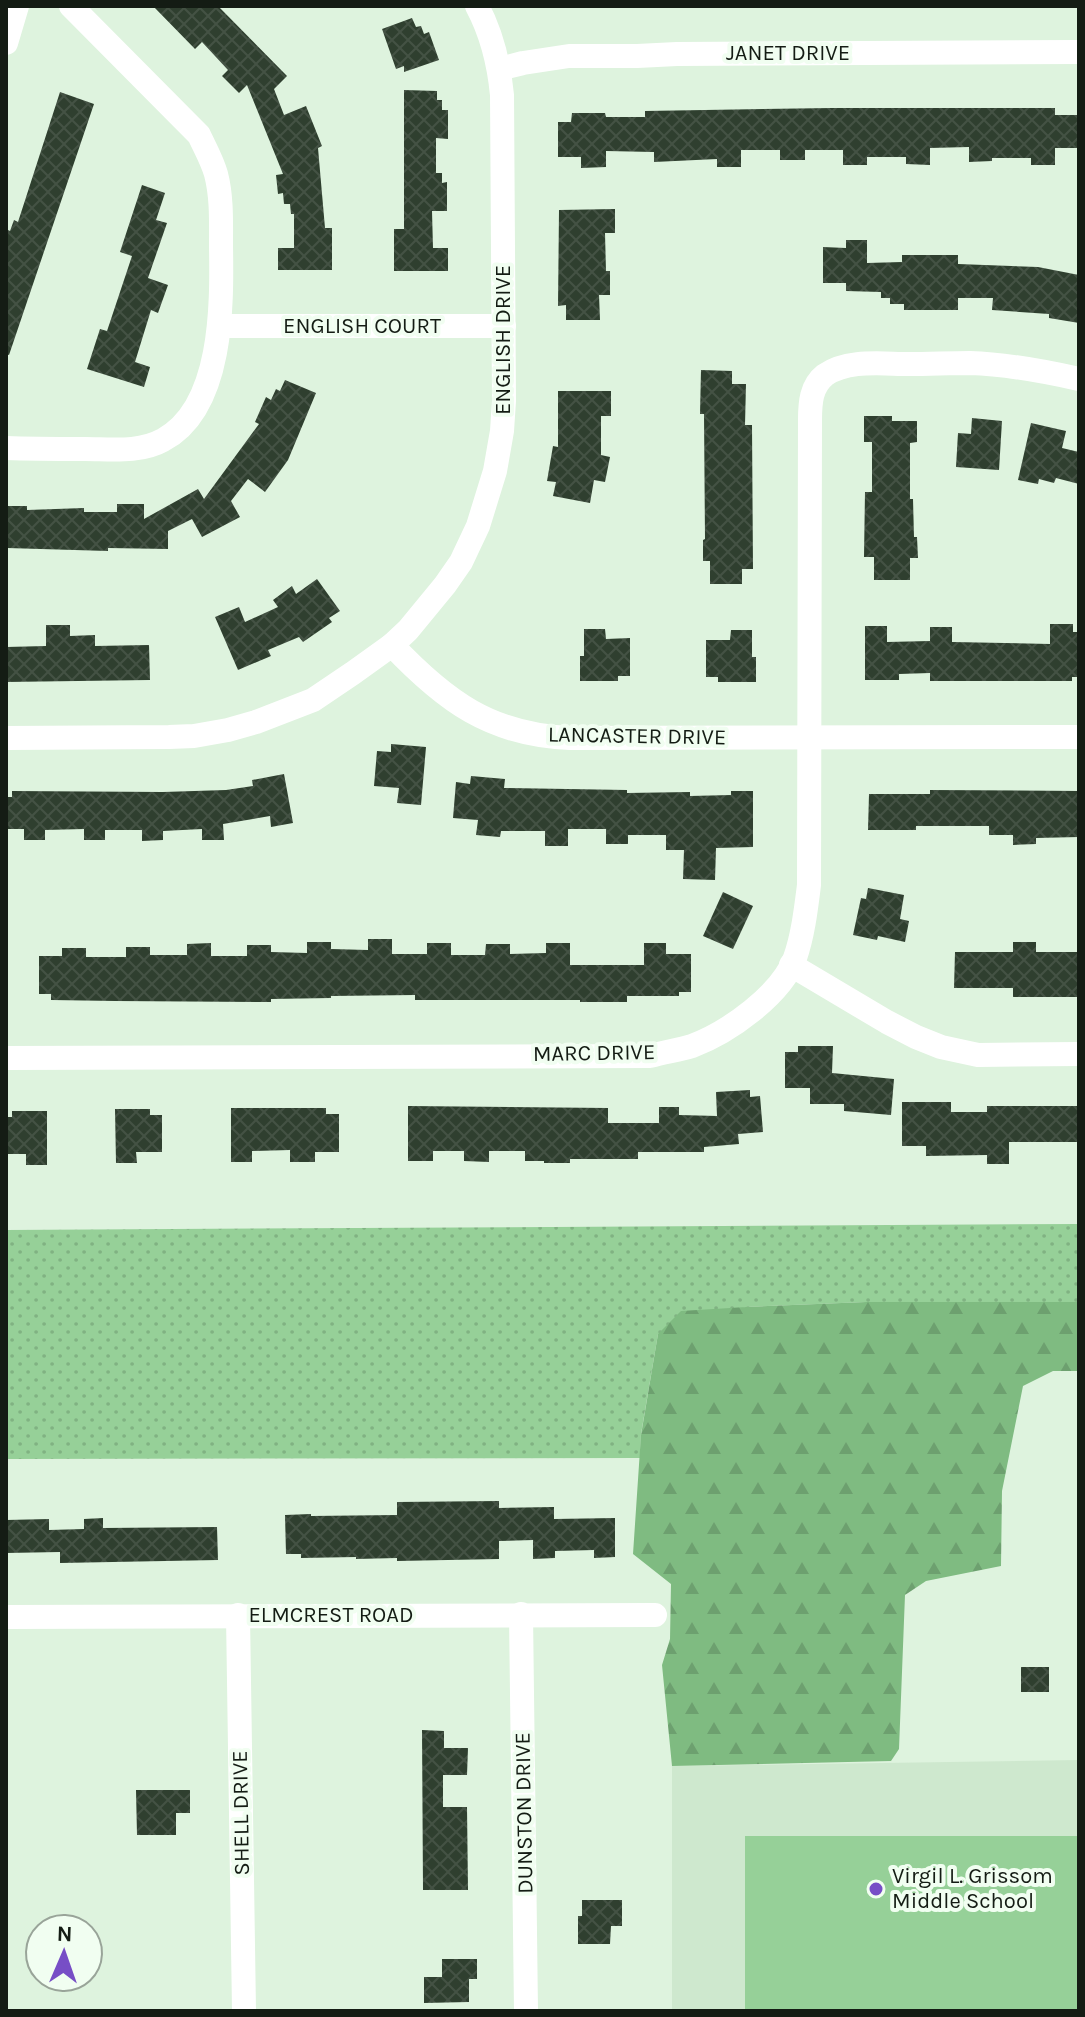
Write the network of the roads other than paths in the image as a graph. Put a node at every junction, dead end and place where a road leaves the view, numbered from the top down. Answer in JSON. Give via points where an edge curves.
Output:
{"nodes":[{"id":1,"x":17,"y":6,"type":"edge"},
{"id":2,"x":71,"y":6,"type":"edge"},
{"id":3,"x":477,"y":6,"type":"edge"},
{"id":4,"x":6,"y":43,"type":"edge"},
{"id":5,"x":1079,"y":52,"type":"edge"},
{"id":6,"x":499,"y":69,"type":"junction"},
{"id":7,"x":220,"y":326,"type":"junction"},
{"id":8,"x":504,"y":326,"type":"junction"},
{"id":9,"x":1079,"y":379,"type":"edge"},
{"id":10,"x":6,"y":448,"type":"edge"},
{"id":11,"x":392,"y":645,"type":"junction"},
{"id":12,"x":808,"y":737,"type":"junction"},
{"id":13,"x":1079,"y":737,"type":"edge"},
{"id":14,"x":6,"y":738,"type":"edge"},
{"id":15,"x":791,"y":965,"type":"junction"},
{"id":16,"x":1079,"y":1054,"type":"edge"},
{"id":17,"x":6,"y":1058,"type":"edge"},
{"id":18,"x":521,"y":1614,"type":"junction"},
{"id":19,"x":238,"y":1615,"type":"junction"},
{"id":20,"x":655,"y":1615,"type":"dead end"},
{"id":21,"x":6,"y":1617,"type":"edge"},
{"id":22,"x":244,"y":2011,"type":"edge"},
{"id":23,"x":526,"y":2011,"type":"edge"}],
"edges":[{"from":1,"to":4,"type":"street"},
{"from":2,"to":7,"type":"street","via":[[199,135],[209,155],[220,198]]},
{"from":3,"to":6,"type":"street","name":"ENGLISH DRIVE"},
{"from":5,"to":6,"type":"street","name":"JANET DRIVE","via":[[569,56]]},
{"from":6,"to":8,"type":"street","name":"ENGLISH DRIVE"},
{"from":7,"to":8,"type":"street","name":"ENGLISH COURT"},
{"from":7,"to":10,"type":"street","via":[[203,393],[179,430],[160,442],[130,449]]},
{"from":8,"to":11,"type":"street","name":"ENGLISH DRIVE","via":[[502,431],[478,526],[445,585]]},
{"from":9,"to":12,"type":"street","name":"MARC DRIVE","via":[[972,363],[858,364],[819,381],[810,404]]},
{"from":11,"to":12,"type":"street","name":"LANCASTER DRIVE","via":[[448,699],[483,719],[524,732],[570,738]]},
{"from":11,"to":14,"type":"street","via":[[313,700],[228,730],[169,737]]},
{"from":12,"to":13,"type":"street","name":"LANCASTER DRIVE"},
{"from":12,"to":15,"type":"street","name":"MARC DRIVE","via":[[809,885]]},
{"from":15,"to":16,"type":"street","via":[[941,1047],[978,1055]]},
{"from":15,"to":17,"type":"street","name":"MARC DRIVE","via":[[755,1009],[727,1029],[691,1046],[650,1056]]},
{"from":18,"to":19,"type":"street","name":"ELMCREST ROAD"},
{"from":18,"to":20,"type":"street","name":"ELMCREST ROAD"},
{"from":18,"to":23,"type":"street","name":"DUNSTON DRIVE"},
{"from":19,"to":21,"type":"street","name":"ELMCREST ROAD"},
{"from":19,"to":22,"type":"street","name":"SHELL DRIVE"}]}
